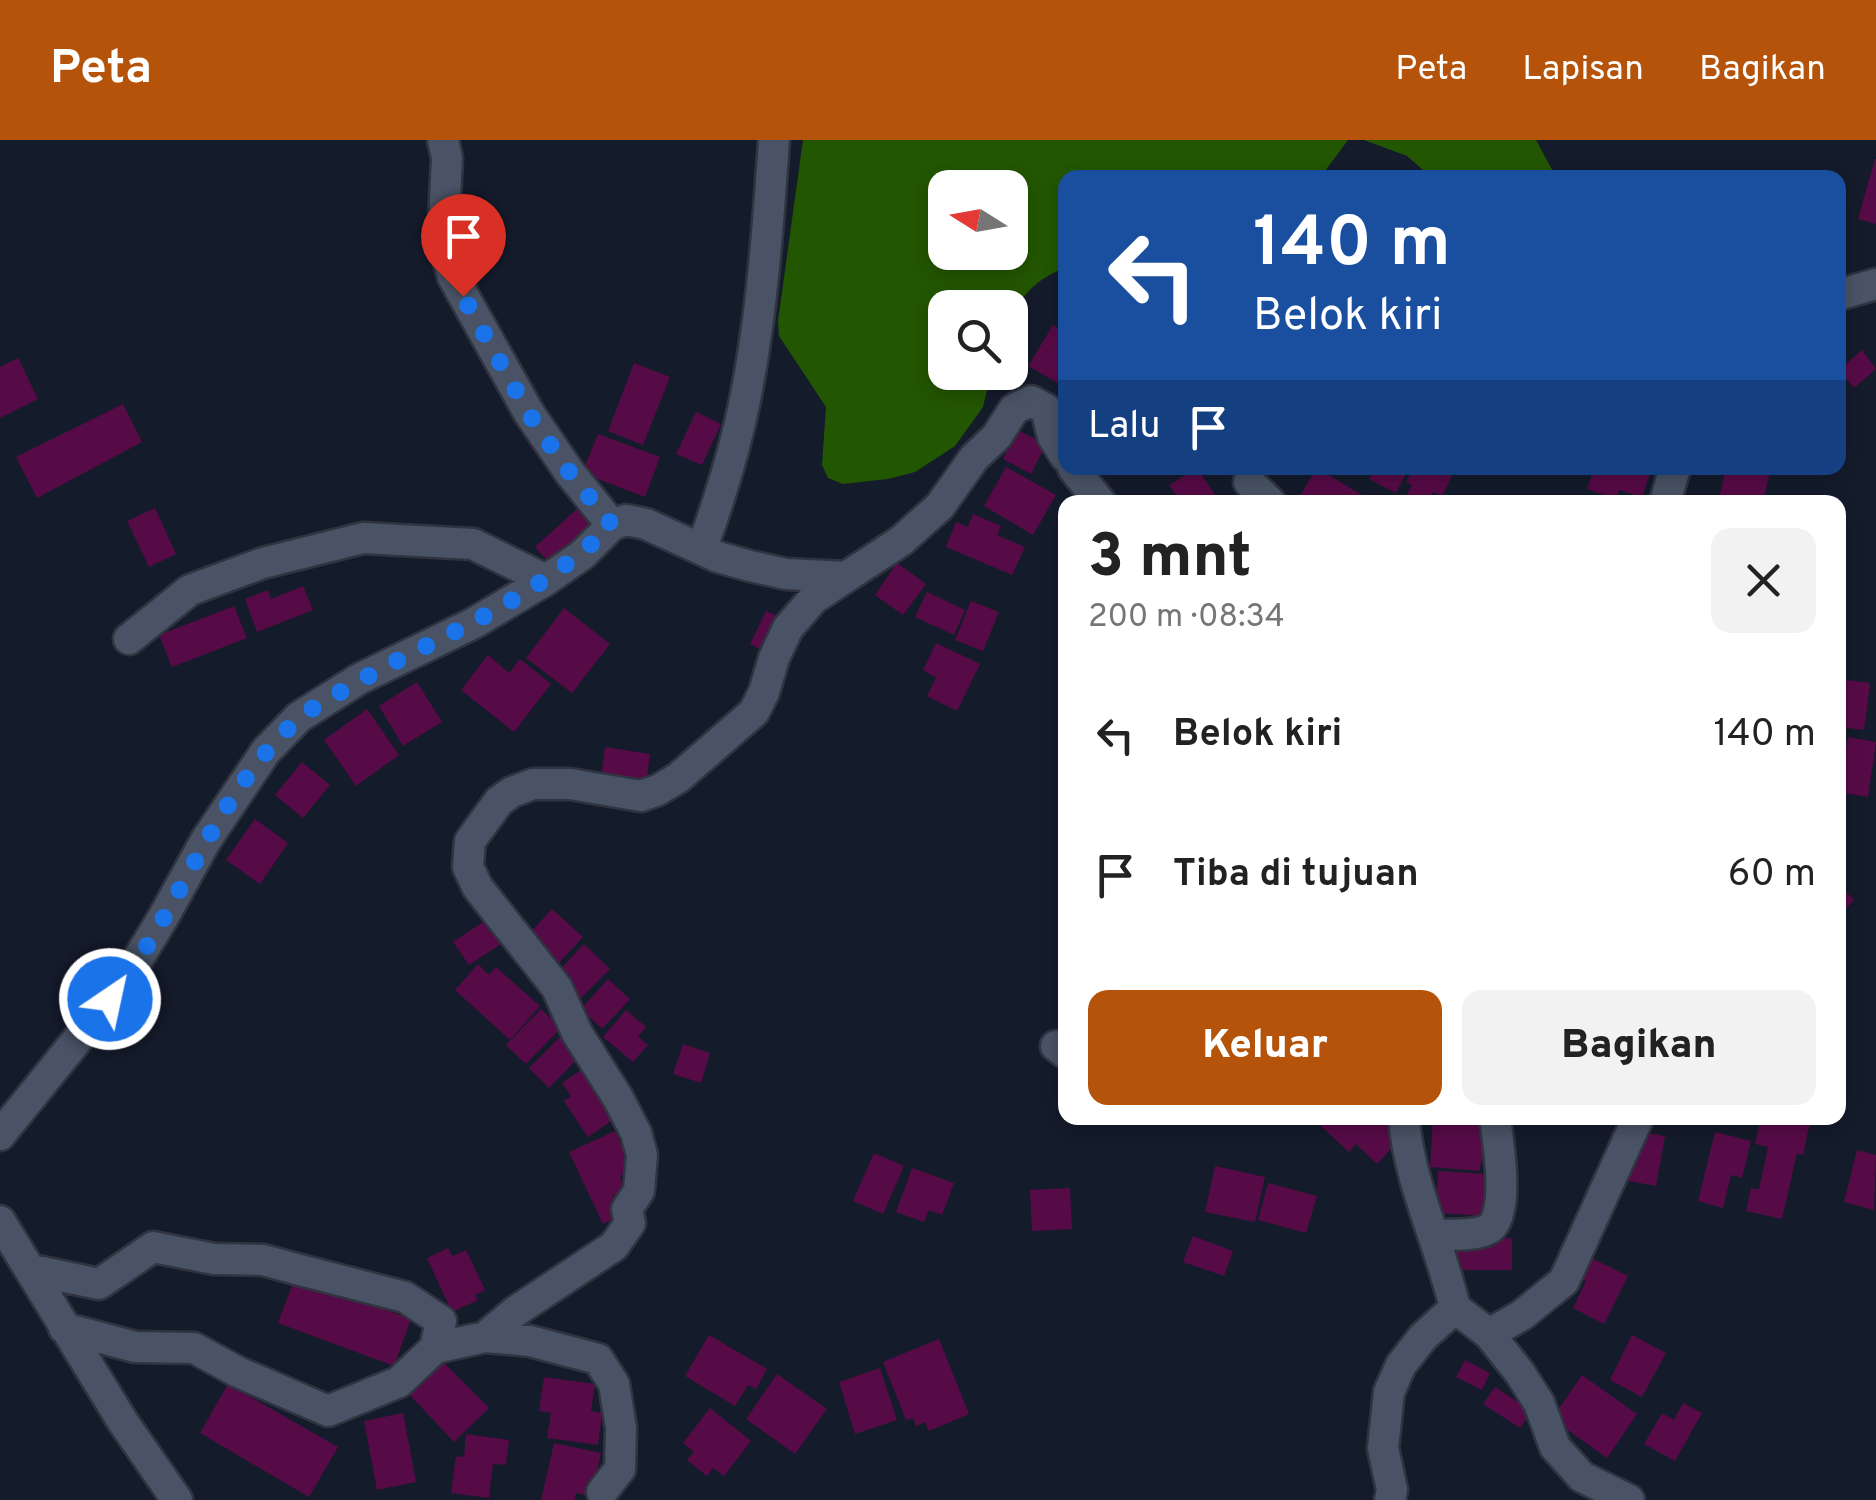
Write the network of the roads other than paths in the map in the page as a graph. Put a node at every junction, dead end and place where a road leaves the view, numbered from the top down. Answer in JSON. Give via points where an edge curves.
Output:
{"nodes":[{"id":1,"x":443,"y":140,"type":"edge"},
{"id":2,"x":774,"y":140,"type":"edge"},
{"id":3,"x":1876,"y":284,"type":"edge"},
{"id":4,"x":1846,"y":293,"type":"edge"},
{"id":5,"x":1056,"y":398,"type":"edge"},
{"id":6,"x":1058,"y":446,"type":"edge"},
{"id":7,"x":1079,"y":475,"type":"edge"},
{"id":8,"x":1094,"y":495,"type":"edge"},
{"id":9,"x":612,"y":525,"type":"junction"},
{"id":10,"x":702,"y":548,"type":"junction"},
{"id":11,"x":846,"y":578,"type":"junction"},
{"id":12,"x":546,"y":580,"type":"junction"},
{"id":13,"x":129,"y":639,"type":"dead end"},
{"id":14,"x":1405,"y":1125,"type":"edge"},
{"id":15,"x":1496,"y":1125,"type":"edge"},
{"id":16,"x":1635,"y":1125,"type":"edge"},
{"id":17,"x":0,"y":1136,"type":"edge"},
{"id":18,"x":0,"y":1221,"type":"edge"},
{"id":19,"x":1435,"y":1235,"type":"junction"},
{"id":20,"x":32,"y":1270,"type":"junction"},
{"id":21,"x":1455,"y":1308,"type":"junction"},
{"id":22,"x":64,"y":1328,"type":"junction"},
{"id":23,"x":1489,"y":1334,"type":"junction"},
{"id":24,"x":484,"y":1337,"type":"junction"},
{"id":25,"x":435,"y":1348,"type":"junction"},
{"id":26,"x":602,"y":1492,"type":"dead end"},
{"id":27,"x":177,"y":1500,"type":"edge"},
{"id":28,"x":1390,"y":1500,"type":"edge"},
{"id":29,"x":1629,"y":1500,"type":"edge"}],
"edges":[{"from":1,"to":9,"type":"street","via":[[448,158],[442,240],[453,277],[529,414]]},
{"from":2,"to":10,"type":"street","via":[[745,400]]},
{"from":3,"to":4,"type":"street"},
{"from":5,"to":6,"type":"street"},
{"from":5,"to":11,"type":"street","via":[[1014,409],[940,506]]},
{"from":7,"to":8,"type":"street"},
{"from":9,"to":10,"type":"street","via":[[646,524]]},
{"from":9,"to":12,"type":"street"},
{"from":10,"to":11,"type":"street","via":[[786,574]]},
{"from":11,"to":24,"type":"street","via":[[813,599],[788,628],[754,712],[678,778],[641,796],[533,784],[498,800],[470,841],[468,867],[478,888],[557,988],[642,1155],[639,1191],[627,1208],[630,1223],[614,1246]]},
{"from":12,"to":13,"type":"street","via":[[473,544],[364,538],[190,590]]},
{"from":12,"to":17,"type":"street","via":[[299,717],[266,751],[206,840],[124,982]]},
{"from":14,"to":19,"type":"street"},
{"from":15,"to":19,"type":"street","via":[[1498,1218],[1477,1232]]},
{"from":16,"to":23,"type":"street","via":[[1564,1280]]},
{"from":18,"to":20,"type":"street"},
{"from":19,"to":21,"type":"street"},
{"from":20,"to":22,"type":"street"},
{"from":20,"to":25,"type":"street","via":[[99,1284],[153,1247],[263,1260],[405,1297],[441,1321]]},
{"from":21,"to":23,"type":"street"},
{"from":21,"to":28,"type":"street","via":[[1401,1365],[1389,1392],[1383,1448]]},
{"from":22,"to":25,"type":"street","via":[[136,1348],[194,1348],[328,1411],[399,1382]]},
{"from":22,"to":27,"type":"street"},
{"from":23,"to":29,"type":"street","via":[[1539,1402],[1555,1447],[1582,1477]]},
{"from":24,"to":25,"type":"street"},
{"from":24,"to":26,"type":"street","via":[[598,1359],[614,1384],[621,1428],[620,1470]]}]}
